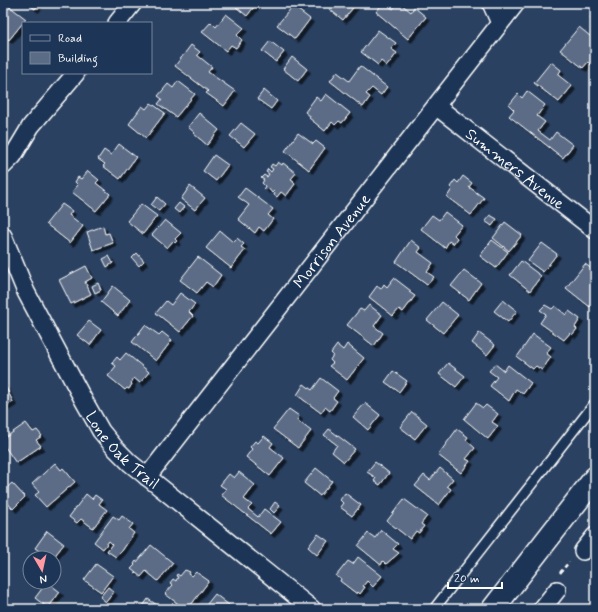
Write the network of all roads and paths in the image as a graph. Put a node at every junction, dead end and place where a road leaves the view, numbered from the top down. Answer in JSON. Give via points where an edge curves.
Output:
{"nodes":[{"id":1,"x":133,"y":3,"type":"edge"},
{"id":2,"x":491,"y":3,"type":"edge"},
{"id":3,"x":516,"y":3,"type":"edge"},
{"id":4,"x":118,"y":22,"type":"edge"},
{"id":5,"x":500,"y":23,"type":"junction"},
{"id":6,"x":75,"y":74,"type":"edge"},
{"id":7,"x":436,"y":106,"type":"junction"},
{"id":8,"x":3,"y":166,"type":"edge"},
{"id":9,"x":595,"y":230,"type":"edge"},
{"id":10,"x":3,"y":236,"type":"edge"},
{"id":11,"x":595,"y":403,"type":"edge"},
{"id":12,"x":147,"y":477,"type":"junction"},
{"id":13,"x":595,"y":478,"type":"edge"},
{"id":14,"x":595,"y":536,"type":"edge"},
{"id":15,"x":583,"y":551,"type":"joint"},
{"id":16,"x":557,"y":590,"type":"joint"},
{"id":17,"x":312,"y":609,"type":"edge"},
{"id":18,"x":434,"y":609,"type":"edge"},
{"id":19,"x":493,"y":609,"type":"edge"},
{"id":20,"x":542,"y":609,"type":"edge"}],
"edges":[{"from":1,"to":4,"type":"street"},
{"from":2,"to":5,"type":"street"},
{"from":3,"to":5,"type":"street","name":"Morrison Avenue"},
{"from":5,"to":7,"type":"street","name":"Morrison Avenue"},
{"from":6,"to":8,"type":"street","via":[[31,126],[13,156]]},
{"from":7,"to":9,"type":"street","name":"Summers Avenue"},
{"from":7,"to":12,"type":"street","name":"Morrison Avenue"},
{"from":10,"to":12,"type":"street","name":"Lone Oak Trail","via":[[26,292],[84,401],[115,448]]},
{"from":11,"to":18,"type":"lane"},
{"from":12,"to":17,"type":"street","name":"Lone Oak Trail"},
{"from":13,"to":19,"type":"main road"},
{"from":14,"to":15,"type":"street"},
{"from":15,"to":16,"type":"path","via":[[577,552],[554,581]]},
{"from":16,"to":20,"type":"street"}]}
